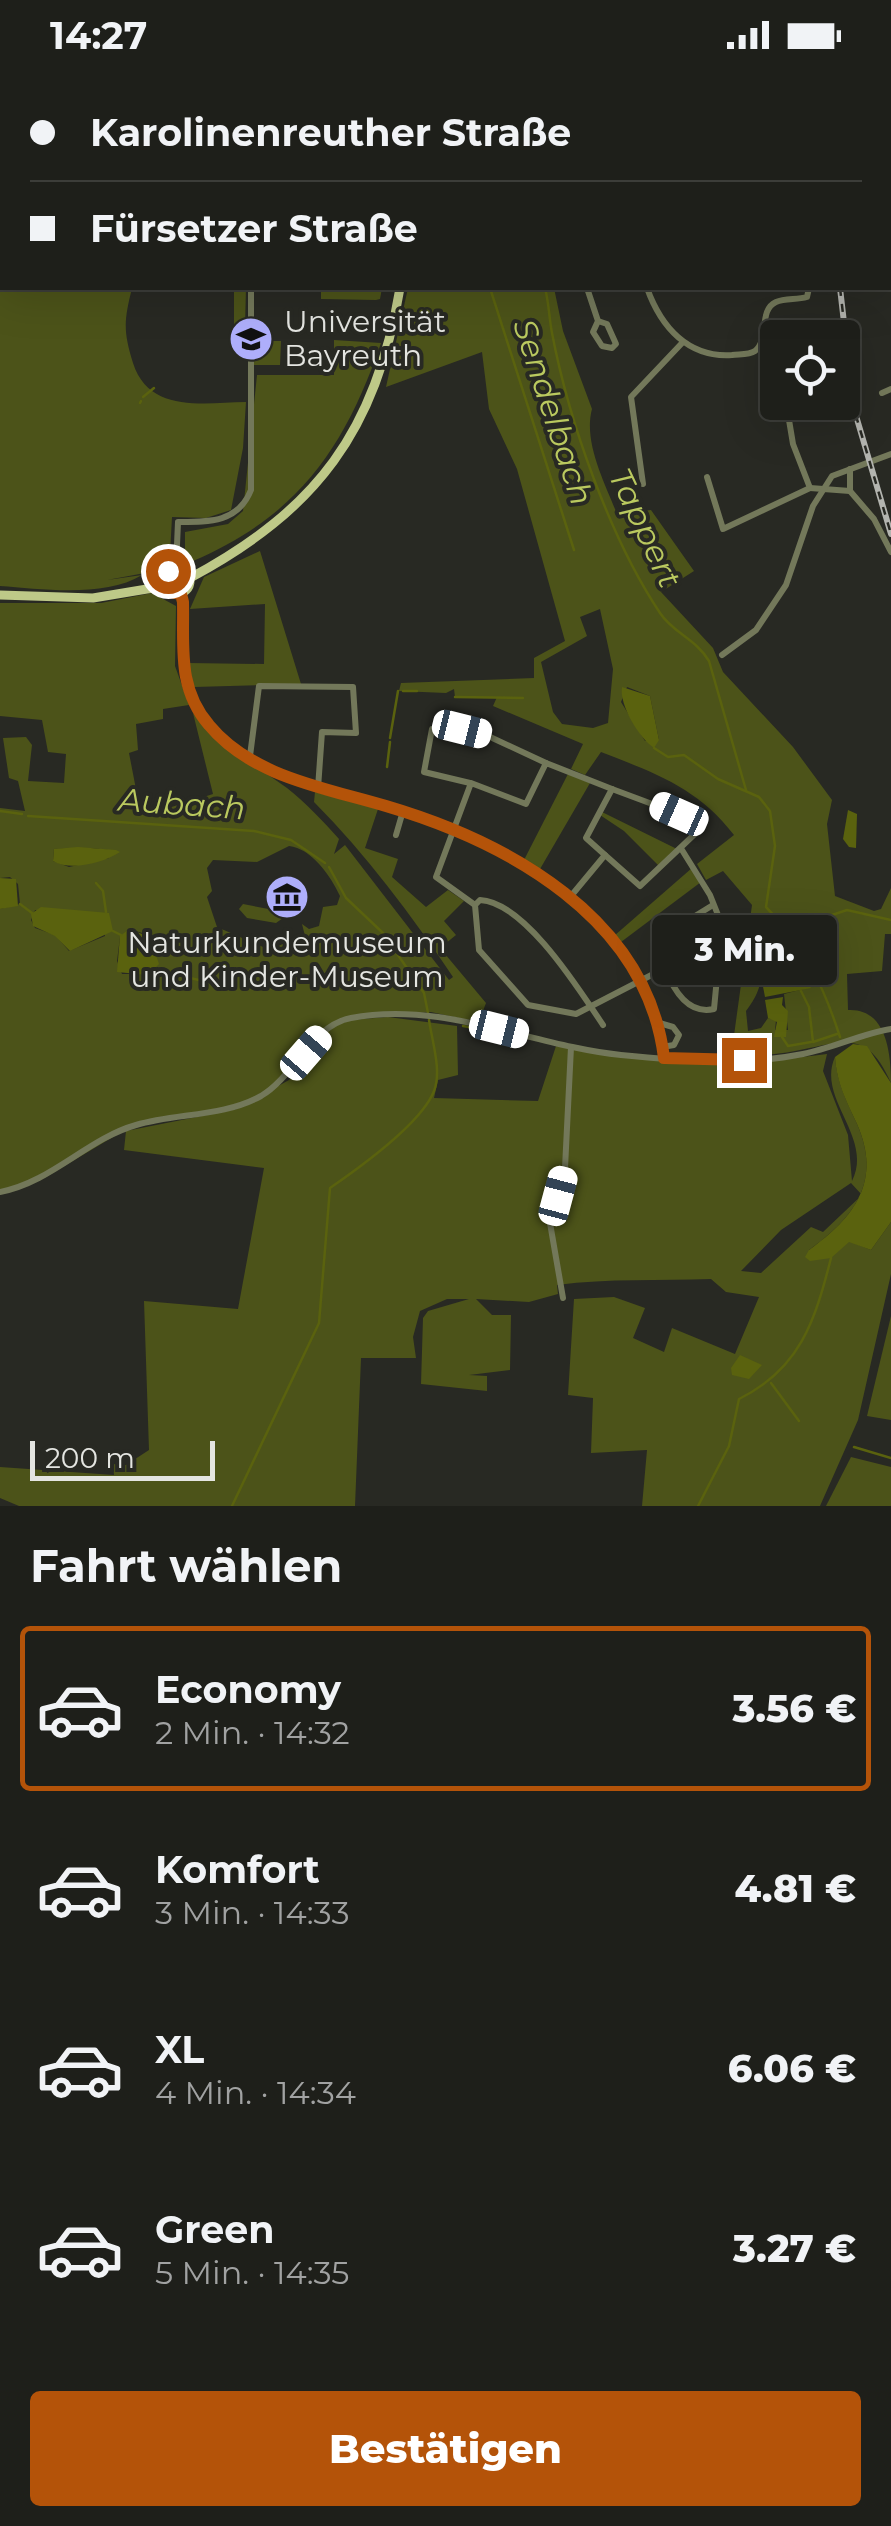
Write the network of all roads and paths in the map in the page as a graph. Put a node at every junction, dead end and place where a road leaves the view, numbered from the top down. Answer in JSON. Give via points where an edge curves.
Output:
{"nodes":[{"id":1,"x":251,"y":290,"type":"edge"},
{"id":2,"x":400,"y":290,"type":"edge"},
{"id":3,"x":588,"y":290,"type":"edge"},
{"id":4,"x":648,"y":290,"type":"edge"},
{"id":5,"x":808,"y":290,"type":"edge"},
{"id":6,"x":598,"y":321,"type":"dead end"},
{"id":7,"x":683,"y":342,"type":"junction"},
{"id":8,"x":789,"y":420,"type":"edge"},
{"id":9,"x":891,"y":454,"type":"edge"},
{"id":10,"x":850,"y":468,"type":"junction"},
{"id":11,"x":707,"y":478,"type":"dead end"},
{"id":12,"x":643,"y":484,"type":"dead end"},
{"id":13,"x":810,"y":488,"type":"junction"},
{"id":14,"x":821,"y":491,"type":"junction"},
{"id":15,"x":850,"y":492,"type":"junction"},
{"id":16,"x":891,"y":552,"type":"edge"},
{"id":17,"x":176,"y":568,"type":"junction"},
{"id":18,"x":190,"y":578,"type":"junction"},
{"id":19,"x":164,"y":586,"type":"junction"},
{"id":20,"x":181,"y":594,"type":"junction"},
{"id":21,"x":0,"y":595,"type":"edge"},
{"id":22,"x":722,"y":655,"type":"dead end"},
{"id":23,"x":250,"y":756,"type":"junction"},
{"id":24,"x":546,"y":763,"type":"junction"},
{"id":25,"x":470,"y":783,"type":"junction"},
{"id":26,"x":318,"y":788,"type":"junction"},
{"id":27,"x":612,"y":789,"type":"junction"},
{"id":28,"x":403,"y":811,"type":"junction"},
{"id":29,"x":452,"y":828,"type":"junction"},
{"id":30,"x":396,"y":835,"type":"dead end"},
{"id":31,"x":682,"y":850,"type":"junction"},
{"id":32,"x":605,"y":855,"type":"junction"},
{"id":33,"x":571,"y":896,"type":"junction"},
{"id":34,"x":714,"y":904,"type":"junction"},
{"id":35,"x":475,"y":905,"type":"junction"},
{"id":36,"x":665,"y":968,"type":"junction"},
{"id":37,"x":638,"y":980,"type":"junction"},
{"id":38,"x":590,"y":1006,"type":"junction"},
{"id":39,"x":656,"y":1022,"type":"junction"},
{"id":40,"x":602,"y":1025,"type":"dead end"},
{"id":41,"x":891,"y":1029,"type":"edge"},
{"id":42,"x":571,"y":1047,"type":"junction"},
{"id":43,"x":662,"y":1047,"type":"junction"},
{"id":44,"x":664,"y":1058,"type":"junction"},
{"id":45,"x":0,"y":1192,"type":"edge"},
{"id":46,"x":563,"y":1298,"type":"dead end"}],
"edges":[{"from":1,"to":17,"type":"street","via":[[251,490],[229,517],[178,522]]},
{"from":2,"to":18,"type":"main road","via":[[382,370],[335,463],[287,516]]},
{"from":3,"to":6,"type":"street"},
{"from":4,"to":7,"type":"street"},
{"from":5,"to":7,"type":"street","via":[[801,300],[774,302],[751,354],[715,356]]},
{"from":7,"to":12,"type":"street","via":[[631,397]]},
{"from":8,"to":13,"type":"street"},
{"from":9,"to":10,"type":"street"},
{"from":10,"to":14,"type":"street"},
{"from":10,"to":15,"type":"street"},
{"from":11,"to":13,"type":"street","via":[[724,529]]},
{"from":13,"to":14,"type":"street"},
{"from":14,"to":15,"type":"street"},
{"from":14,"to":22,"type":"street","via":[[786,585],[756,630]]},
{"from":15,"to":16,"type":"street"},
{"from":17,"to":18,"type":"main road"},
{"from":17,"to":19,"type":"main road"},
{"from":18,"to":20,"type":"main road"},
{"from":19,"to":20,"type":"main road"},
{"from":19,"to":21,"type":"main road","via":[[82,598]]},
{"from":20,"to":23,"type":"street","via":[[185,678],[208,725]]},
{"from":23,"to":26,"type":"street"},
{"from":23,"to":26,"type":"street","via":[[259,686],[353,687],[356,733],[322,732]]},
{"from":24,"to":25,"type":"street","via":[[526,804]]},
{"from":24,"to":25,"type":"street","via":[[488,736],[432,728],[424,772]]},
{"from":24,"to":27,"type":"street"},
{"from":25,"to":29,"type":"street"},
{"from":26,"to":28,"type":"street"},
{"from":27,"to":31,"type":"street","via":[[679,814],[697,828]]},
{"from":27,"to":32,"type":"street","via":[[586,838]]},
{"from":28,"to":29,"type":"street"},
{"from":28,"to":30,"type":"street"},
{"from":29,"to":33,"type":"street"},
{"from":29,"to":35,"type":"street","via":[[436,877]]},
{"from":31,"to":32,"type":"street","via":[[640,886]]},
{"from":31,"to":34,"type":"street"},
{"from":32,"to":33,"type":"street"},
{"from":33,"to":37,"type":"street","via":[[608,934]]},
{"from":34,"to":36,"type":"street","via":[[674,928],[679,952]]},
{"from":34,"to":36,"type":"street","via":[[724,938],[714,1009],[688,1004]]},
{"from":35,"to":38,"type":"street","via":[[492,902],[540,939]]},
{"from":35,"to":38,"type":"street","via":[[479,950],[520,1000],[570,1013]]},
{"from":36,"to":37,"type":"street"},
{"from":37,"to":38,"type":"street"},
{"from":37,"to":39,"type":"street"},
{"from":38,"to":40,"type":"street"},
{"from":39,"to":43,"type":"street"},
{"from":39,"to":43,"type":"street","via":[[678,1035],[674,1045]]},
{"from":41,"to":44,"type":"street","via":[[790,1056]]},
{"from":42,"to":44,"type":"street"},
{"from":42,"to":45,"type":"street","via":[[430,1016],[350,1018],[330,1026],[282,1081],[237,1108],[133,1125],[46,1176]]},
{"from":42,"to":46,"type":"street","via":[[565,1168],[550,1224]]},
{"from":43,"to":44,"type":"street"}]}
